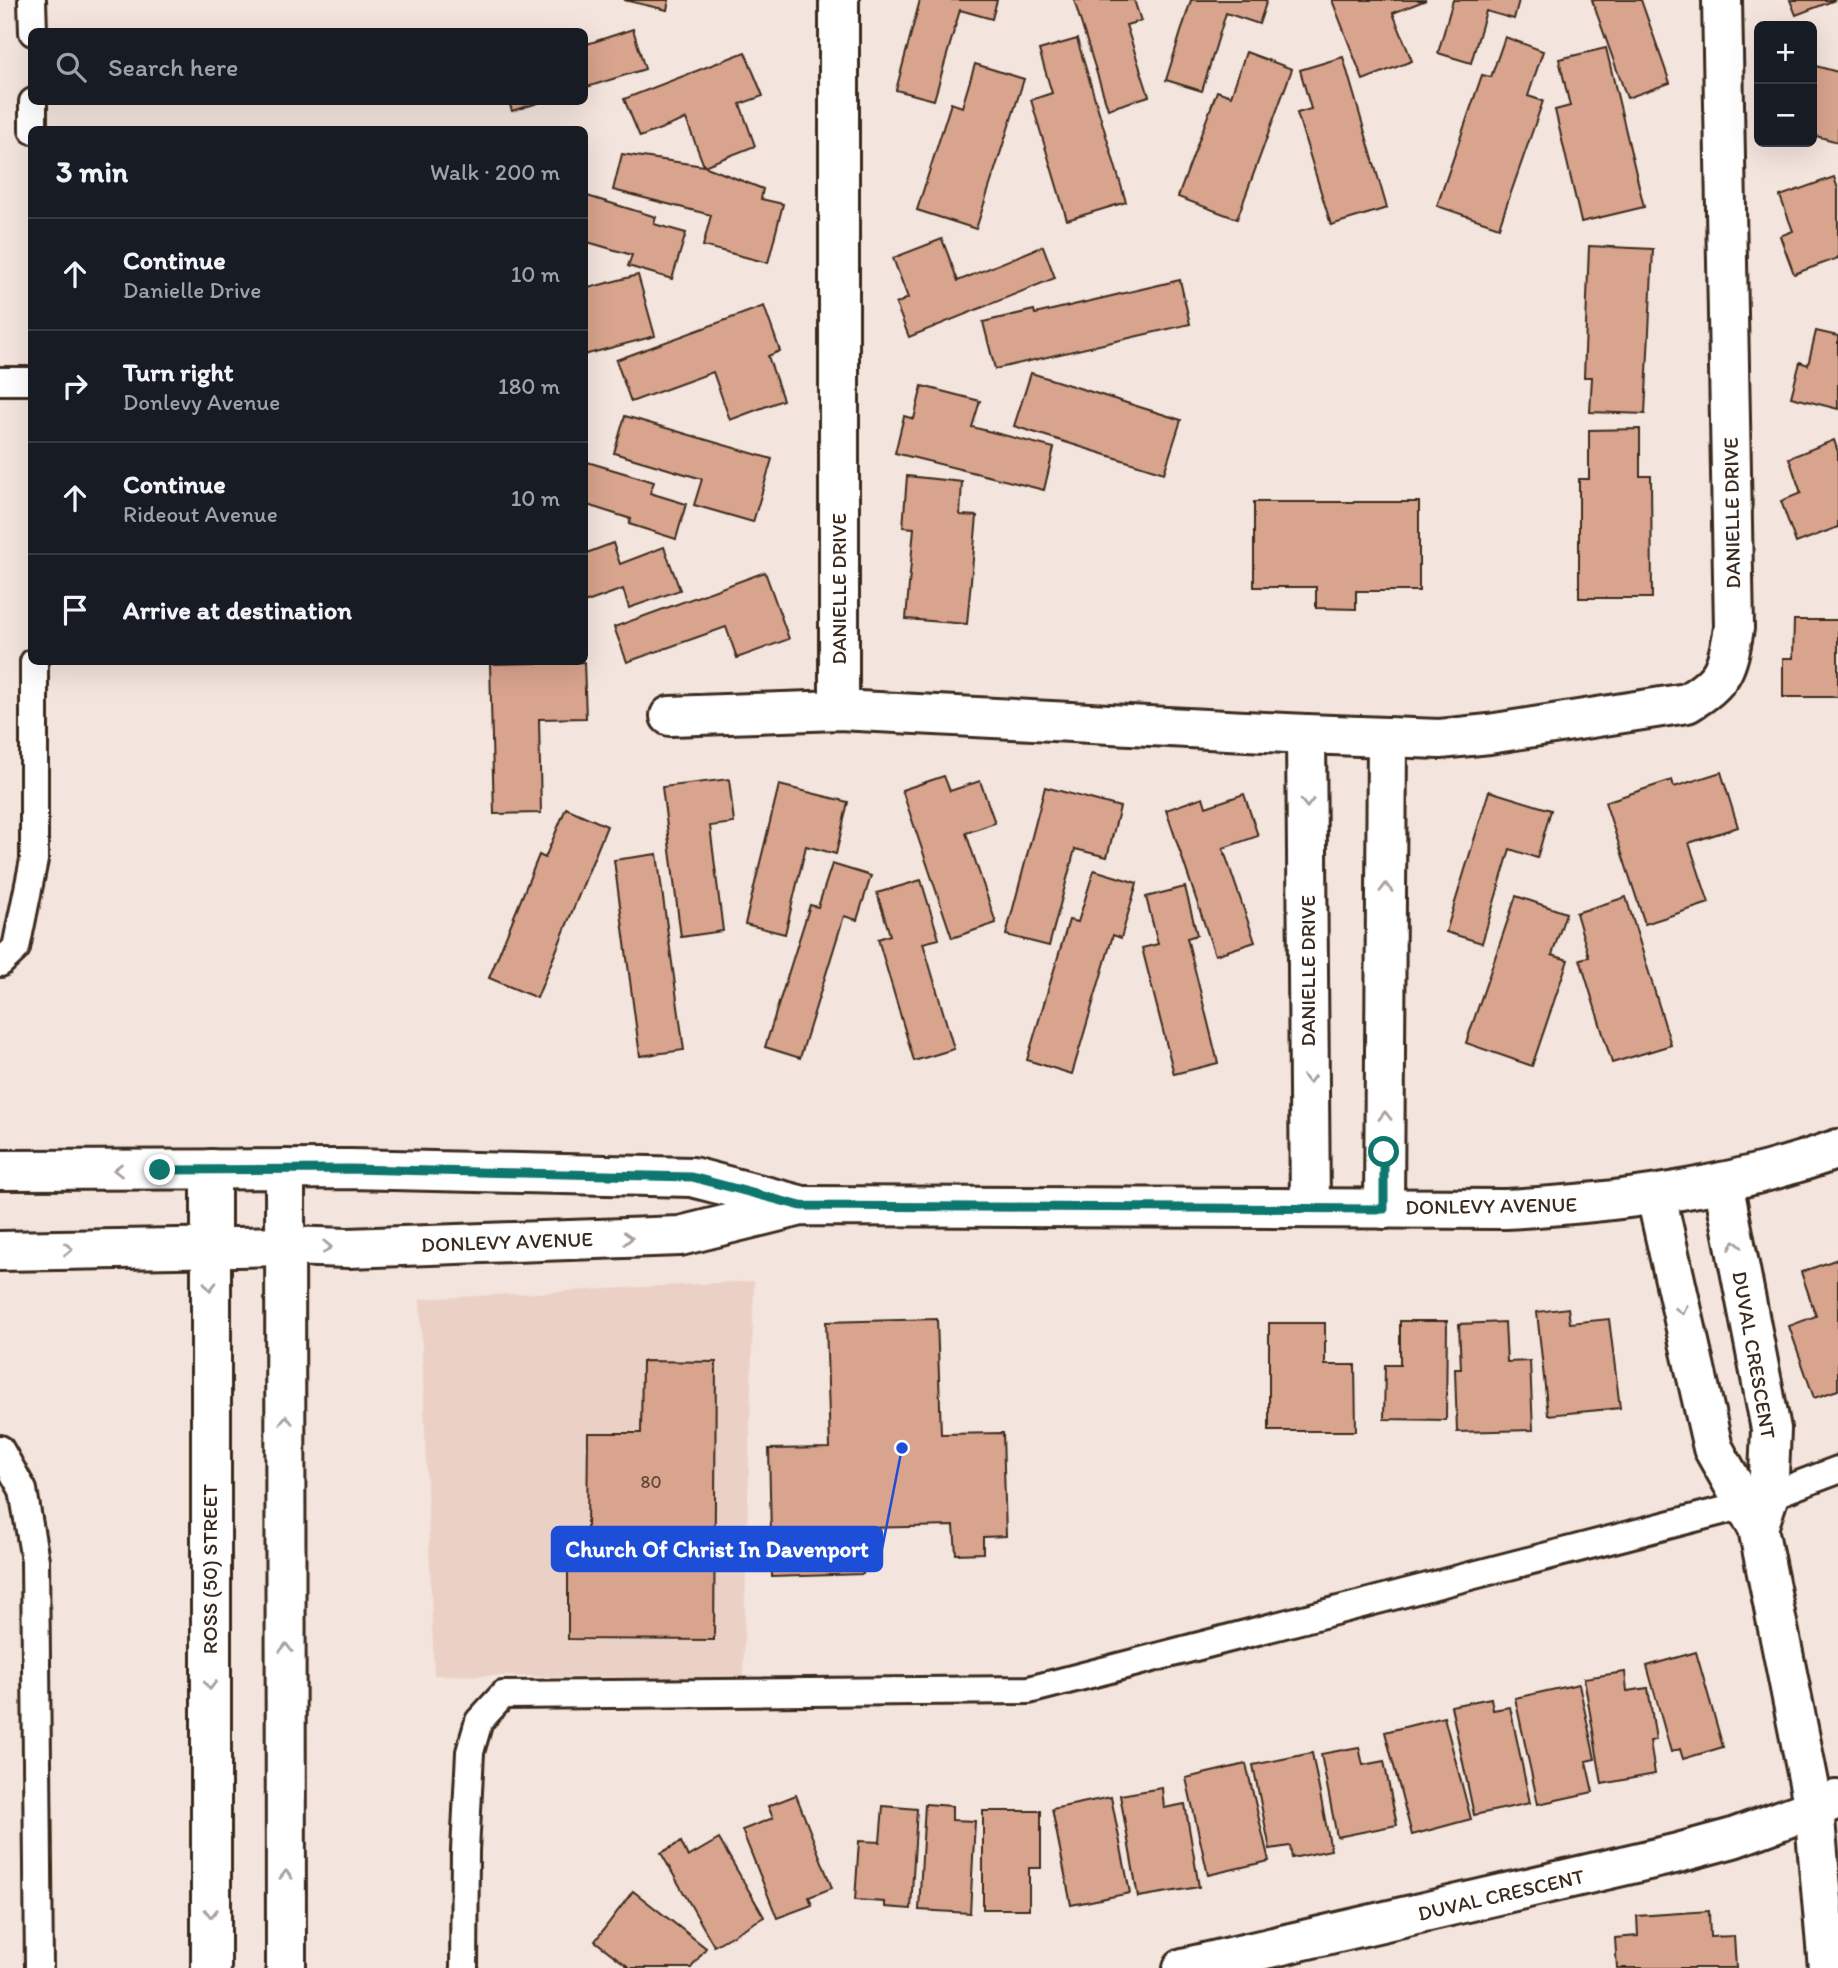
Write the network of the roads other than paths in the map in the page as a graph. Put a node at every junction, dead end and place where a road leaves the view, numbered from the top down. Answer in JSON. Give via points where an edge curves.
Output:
{"nodes":[{"id":1,"x":33,"y":0,"type":"edge"},
{"id":2,"x":839,"y":0,"type":"edge"},
{"id":3,"x":1722,"y":0,"type":"edge"},
{"id":4,"x":33,"y":28,"type":"edge"},
{"id":5,"x":33,"y":105,"type":"edge"},
{"id":6,"x":33,"y":126,"type":"edge"},
{"id":7,"x":0,"y":380,"type":"edge"},
{"id":8,"x":28,"y":380,"type":"edge"},
{"id":9,"x":34,"y":665,"type":"edge"},
{"id":10,"x":839,"y":710,"type":"junction"},
{"id":11,"x":670,"y":716,"type":"dead end"},
{"id":12,"x":1306,"y":734,"type":"junction"},
{"id":13,"x":1387,"y":738,"type":"junction"},
{"id":14,"x":0,"y":963,"type":"edge"},
{"id":15,"x":1838,"y":1149,"type":"edge"},
{"id":16,"x":211,"y":1169,"type":"junction"},
{"id":17,"x":285,"y":1169,"type":"junction"},
{"id":18,"x":0,"y":1170,"type":"edge"},
{"id":19,"x":1723,"y":1182,"type":"junction"},
{"id":20,"x":1656,"y":1196,"type":"junction"},
{"id":21,"x":801,"y":1206,"type":"junction"},
{"id":22,"x":1310,"y":1207,"type":"junction"},
{"id":23,"x":1384,"y":1209,"type":"junction"},
{"id":24,"x":286,"y":1246,"type":"junction"},
{"id":25,"x":210,"y":1247,"type":"junction"},
{"id":26,"x":0,"y":1251,"type":"edge"},
{"id":27,"x":0,"y":1449,"type":"edge"},
{"id":28,"x":1838,"y":1470,"type":"edge"},
{"id":29,"x":1757,"y":1511,"type":"junction"},
{"id":30,"x":1826,"y":1803,"type":"edge"},
{"id":31,"x":39,"y":1968,"type":"edge"},
{"id":32,"x":211,"y":1968,"type":"edge"},
{"id":33,"x":286,"y":1968,"type":"edge"},
{"id":34,"x":464,"y":1968,"type":"edge"},
{"id":35,"x":1183,"y":1968,"type":"edge"},
{"id":36,"x":1828,"y":1968,"type":"edge"}],
"edges":[{"from":1,"to":4,"type":"lane"},
{"from":2,"to":10,"type":"street","name":"DANIELLE DRIVE"},
{"from":3,"to":13,"type":"street","name":"DANIELLE DRIVE","via":[[1734,628],[1728,664],[1709,690],[1687,704],[1489,734]]},
{"from":5,"to":6,"type":"lane"},
{"from":7,"to":8,"type":"lane"},
{"from":9,"to":14,"type":"lane","via":[[34,860],[16,948]]},
{"from":10,"to":11,"type":"street"},
{"from":10,"to":12,"type":"street","name":"DANIELLE DRIVE"},
{"from":12,"to":13,"type":"street","name":"DANIELLE DRIVE"},
{"from":12,"to":22,"type":"street","name":"DANIELLE DRIVE","one_way":true},
{"from":23,"to":13,"type":"street","one_way":true},
{"from":15,"to":19,"type":"street","name":"DONLEVY AVENUE"},
{"from":16,"to":17,"type":"street","name":"DONLEVY AVENUE"},
{"from":16,"to":18,"type":"street","name":"DONLEVY AVENUE","one_way":true},
{"from":16,"to":25,"type":"street","name":"ROSS (50) STREET"},
{"from":17,"to":21,"type":"street","name":"DONLEVY AVENUE","via":[[692,1177]]},
{"from":17,"to":24,"type":"street"},
{"from":19,"to":20,"type":"street","name":"DONLEVY AVENUE"},
{"from":29,"to":19,"type":"street","name":"DUVAL CRESCENT","one_way":true,"via":[[1771,1429]]},
{"from":20,"to":23,"type":"street","name":"DONLEVY AVENUE","via":[[1582,1205]]},
{"from":20,"to":29,"type":"street","name":"DUVAL CRESCENT","one_way":true,"via":[[1713,1448]]},
{"from":21,"to":22,"type":"street","name":"DONLEVY AVENUE"},
{"from":24,"to":21,"type":"street","name":"DONLEVY AVENUE","one_way":true,"via":[[348,1248],[680,1236]]},
{"from":22,"to":23,"type":"street","name":"DONLEVY AVENUE"},
{"from":24,"to":25,"type":"street","name":"DONLEVY AVENUE"},
{"from":33,"to":24,"type":"street","one_way":true},
{"from":26,"to":25,"type":"street","name":"DONLEVY AVENUE","one_way":true},
{"from":25,"to":32,"type":"street","name":"ROSS (50) STREET","one_way":true},
{"from":27,"to":31,"type":"lane","via":[[23,1489],[35,1560]]},
{"from":28,"to":29,"type":"lane"},
{"from":29,"to":30,"type":"street","name":"DUVAL CRESCENT"},
{"from":29,"to":34,"type":"lane","via":[[1029,1690],[503,1695],[479,1721],[470,1752]]},
{"from":30,"to":35,"type":"street","name":"DUVAL CRESCENT","via":[[1733,1838],[1674,1854]]},
{"from":30,"to":36,"type":"street"}]}
